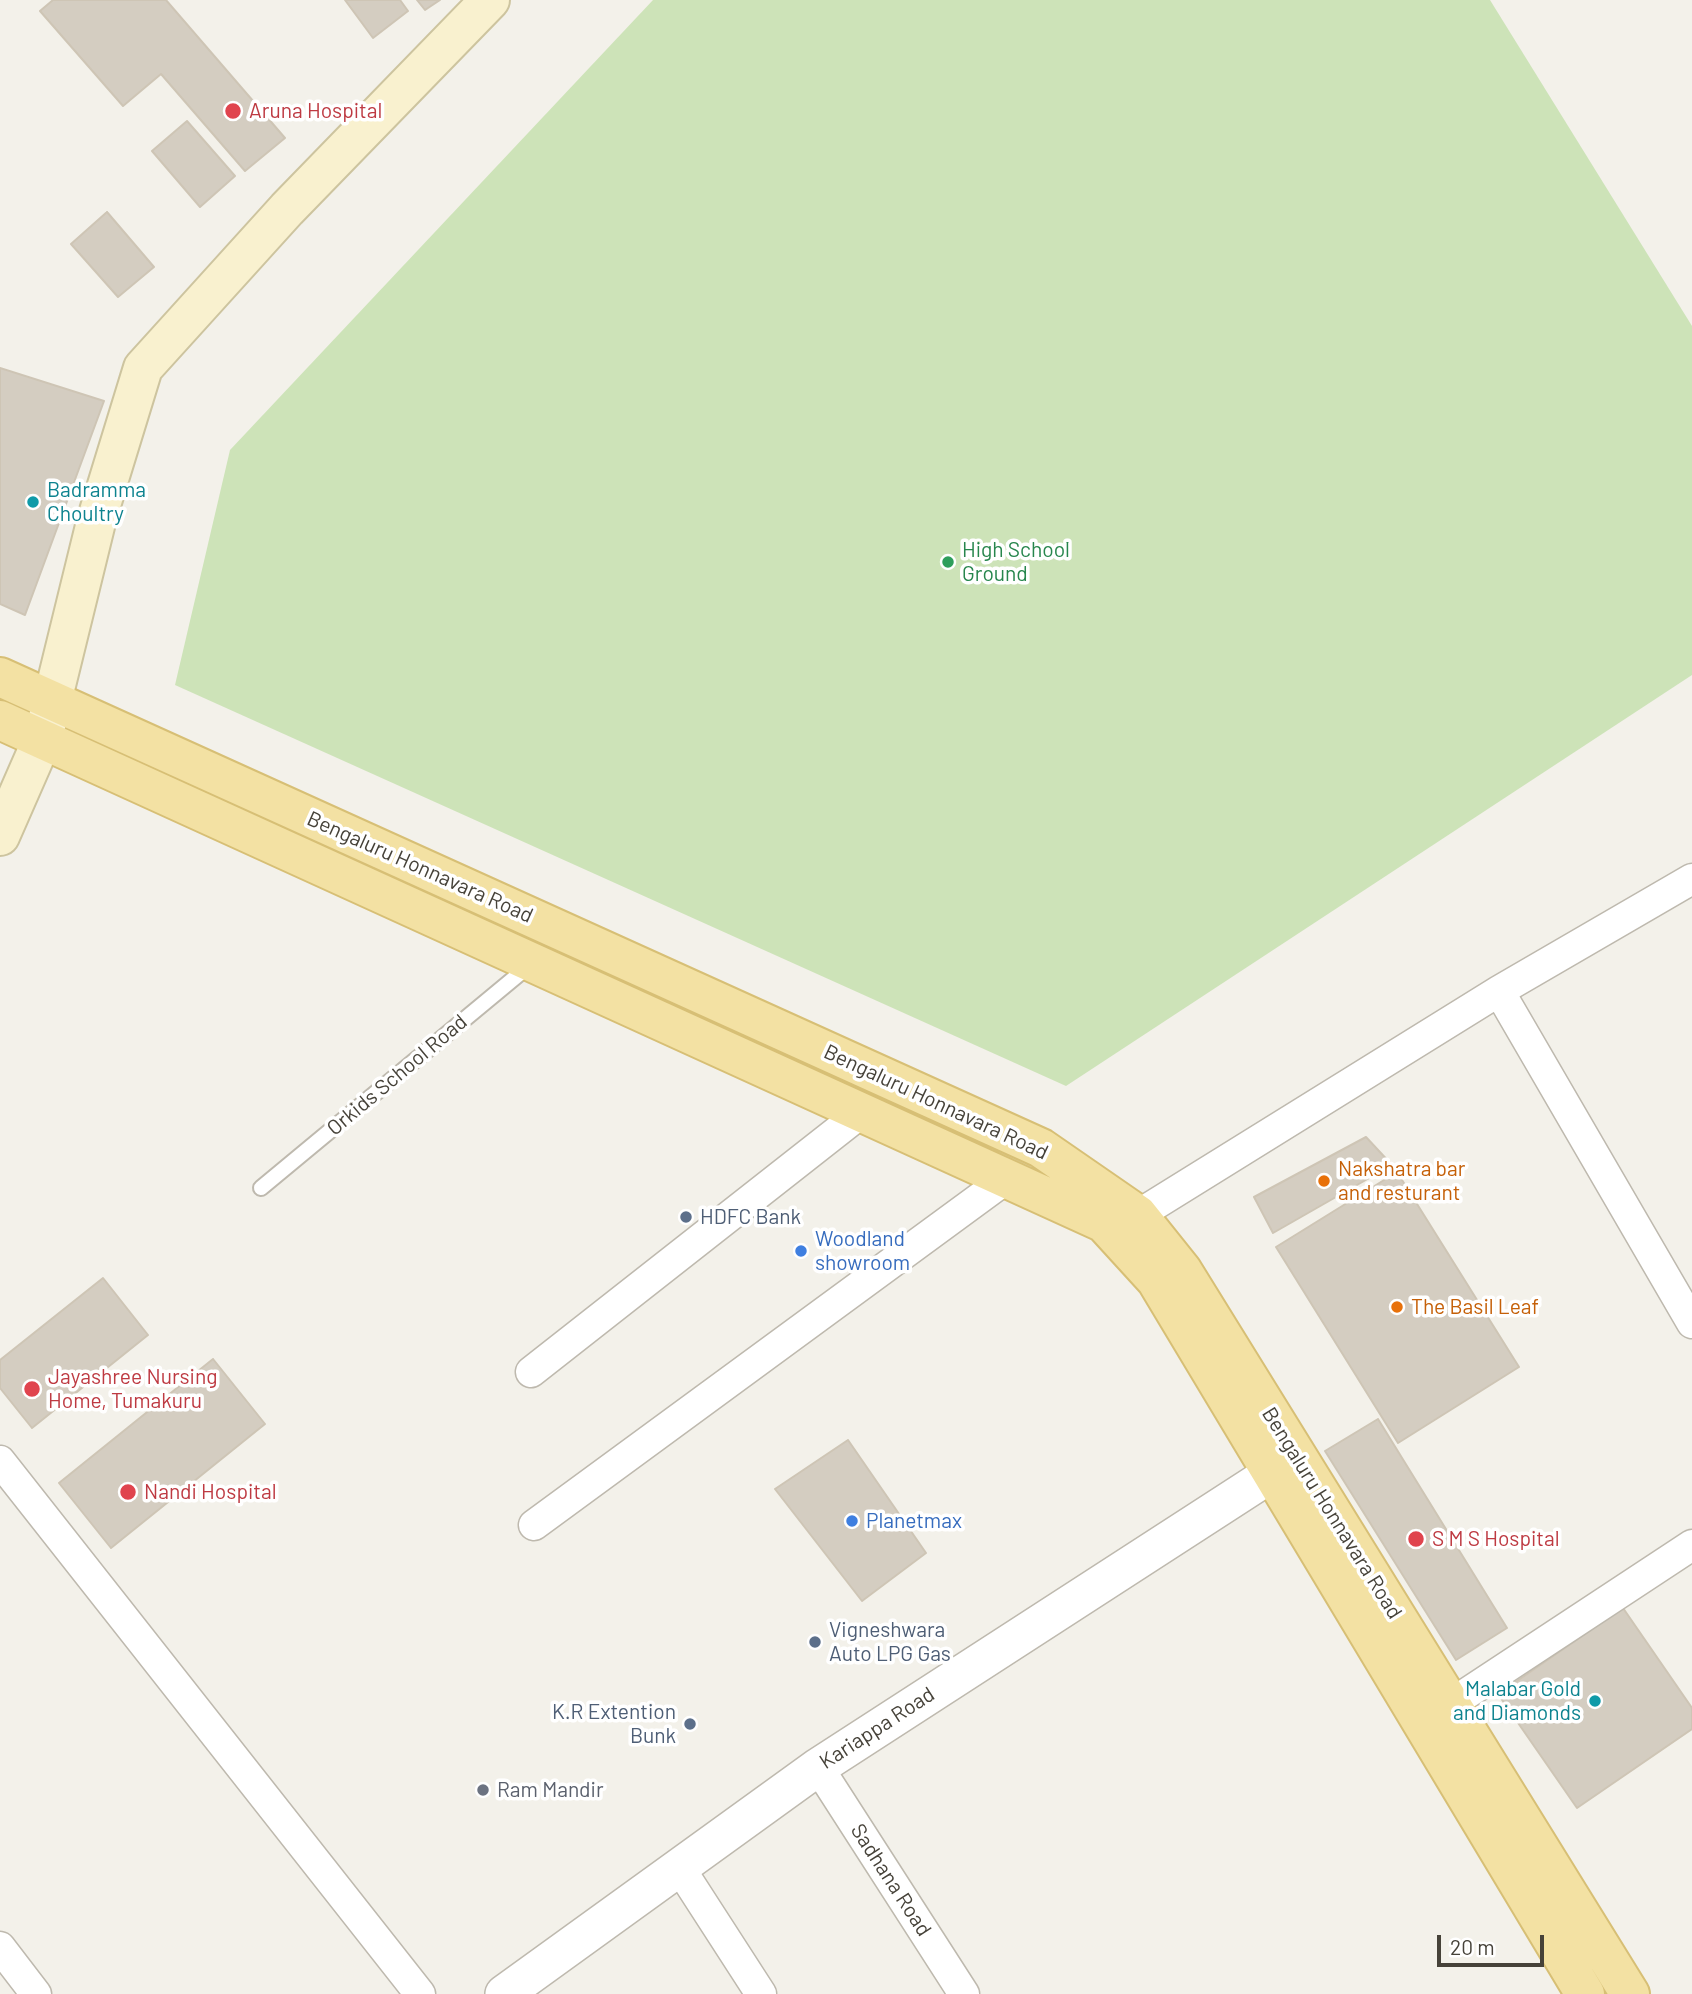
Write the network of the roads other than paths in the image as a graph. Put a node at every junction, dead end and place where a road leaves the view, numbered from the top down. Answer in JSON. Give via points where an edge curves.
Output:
{"nodes":[{"id":1,"x":490,"y":0,"type":"edge"},
{"id":2,"x":0,"y":677,"type":"edge"},
{"id":3,"x":53,"y":701,"type":"junction"},
{"id":4,"x":0,"y":720,"type":"edge"},
{"id":5,"x":43,"y":738,"type":"junction"},
{"id":6,"x":0,"y":836,"type":"edge"},
{"id":7,"x":1691,"y":883,"type":"edge"},
{"id":8,"x":534,"y":962,"type":"junction"},
{"id":9,"x":1499,"y":991,"type":"junction"},
{"id":10,"x":862,"y":1112,"type":"junction"},
{"id":11,"x":1007,"y":1178,"type":"junction"},
{"id":12,"x":261,"y":1188,"type":"dead end"},
{"id":13,"x":1138,"y":1215,"type":"junction"},
{"id":14,"x":1692,"y":1323,"type":"edge"},
{"id":15,"x":531,"y":1372,"type":"dead end"},
{"id":16,"x":0,"y":1461,"type":"edge"},
{"id":17,"x":1285,"y":1464,"type":"junction"},
{"id":18,"x":534,"y":1525,"type":"dead end"},
{"id":19,"x":1692,"y":1545,"type":"edge"},
{"id":20,"x":1436,"y":1714,"type":"junction"},
{"id":21,"x":818,"y":1767,"type":"junction"},
{"id":22,"x":679,"y":1867,"type":"junction"},
{"id":23,"x":0,"y":1947,"type":"edge"},
{"id":24,"x":36,"y":1994,"type":"edge"},
{"id":25,"x":420,"y":1994,"type":"edge"},
{"id":26,"x":504,"y":1994,"type":"edge"},
{"id":27,"x":761,"y":1994,"type":"edge"},
{"id":28,"x":964,"y":1994,"type":"edge"},
{"id":29,"x":1585,"y":1994,"type":"edge"},
{"id":30,"x":1630,"y":1994,"type":"edge"}],
"edges":[{"from":1,"to":3,"type":"main road","via":[[287,209],[143,368],[97,518]]},
{"from":2,"to":3,"type":"main road","name":"Bengaluru Honnavara Road"},
{"from":3,"to":5,"type":"main road"},
{"from":3,"to":13,"type":"main road","name":"Bengaluru Honnavara Road","via":[[1041,1147]]},
{"from":4,"to":5,"type":"main road","name":"Bengaluru Honnavara Road"},
{"from":5,"to":6,"type":"main road"},
{"from":5,"to":8,"type":"main road","name":"Bengaluru Honnavara Road"},
{"from":7,"to":9,"type":"street"},
{"from":8,"to":10,"type":"main road","name":"Bengaluru Honnavara Road"},
{"from":8,"to":12,"type":"lane","name":"Orkids School Road"},
{"from":9,"to":13,"type":"street"},
{"from":9,"to":14,"type":"street"},
{"from":10,"to":11,"type":"main road","name":"Bengaluru Honnavara Road"},
{"from":10,"to":15,"type":"street"},
{"from":11,"to":17,"type":"main road","name":"Bengaluru Honnavara Road","via":[[1104,1223],[1156,1280]]},
{"from":11,"to":18,"type":"street"},
{"from":13,"to":17,"type":"main road","name":"Bengaluru Honnavara Road","via":[[1182,1270]]},
{"from":16,"to":25,"type":"street"},
{"from":17,"to":20,"type":"main road","name":"Bengaluru Honnavara Road"},
{"from":17,"to":21,"type":"street","name":"Kariappa Road"},
{"from":19,"to":20,"type":"street"},
{"from":20,"to":29,"type":"main road","name":"Bengaluru Honnavara Road"},
{"from":20,"to":30,"type":"main road","name":"Bengaluru Honnavara Road"},
{"from":21,"to":22,"type":"street","name":"Kariappa Road"},
{"from":21,"to":28,"type":"street","name":"Sadhana Road"},
{"from":22,"to":26,"type":"street","name":"Kariappa Road"},
{"from":22,"to":27,"type":"street"},
{"from":23,"to":24,"type":"street"}]}
